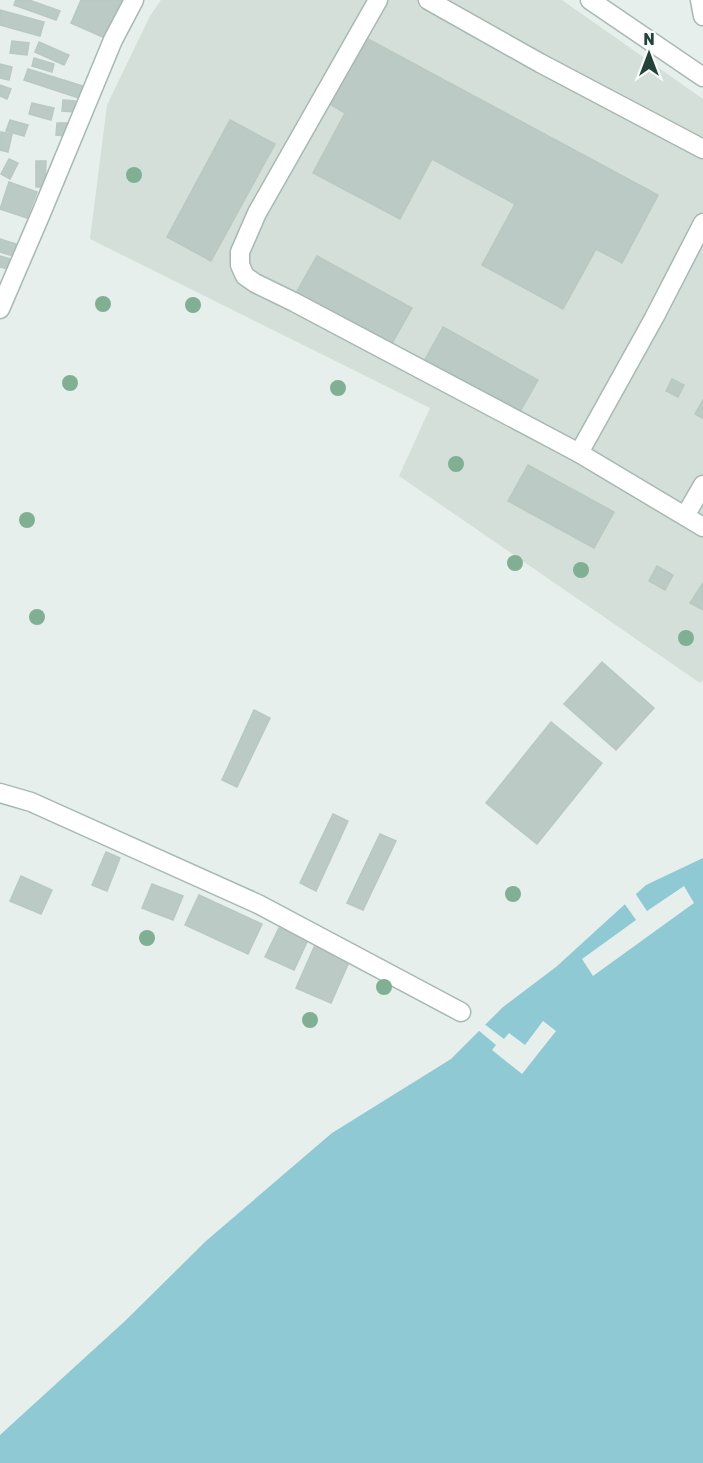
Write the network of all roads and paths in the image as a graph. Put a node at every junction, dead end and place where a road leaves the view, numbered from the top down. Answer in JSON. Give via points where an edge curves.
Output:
{"nodes":[{"id":1,"x":134,"y":0,"type":"edge"},
{"id":2,"x":378,"y":0,"type":"edge"},
{"id":3,"x":428,"y":0,"type":"edge"},
{"id":4,"x":590,"y":0,"type":"edge"},
{"id":5,"x":700,"y":0,"type":"edge"},
{"id":6,"x":703,"y":16,"type":"edge"},
{"id":7,"x":703,"y":77,"type":"edge"},
{"id":8,"x":703,"y":149,"type":"edge"},
{"id":9,"x":703,"y":223,"type":"edge"},
{"id":10,"x":0,"y":309,"type":"edge"},
{"id":11,"x":579,"y":453,"type":"junction"},
{"id":12,"x":703,"y":484,"type":"edge"},
{"id":13,"x":685,"y":516,"type":"junction"},
{"id":14,"x":703,"y":527,"type":"edge"},
{"id":15,"x":0,"y":793,"type":"edge"},
{"id":16,"x":461,"y":1012,"type":"dead end"}],
"edges":[{"from":1,"to":10,"type":"street","via":[[113,40]]},
{"from":2,"to":11,"type":"street","via":[[257,213],[240,252],[240,265],[245,276],[255,283]]},
{"from":3,"to":8,"type":"street"},
{"from":4,"to":7,"type":"street"},
{"from":5,"to":6,"type":"street"},
{"from":9,"to":11,"type":"street"},
{"from":11,"to":13,"type":"street"},
{"from":12,"to":13,"type":"street"},
{"from":13,"to":14,"type":"street"},
{"from":15,"to":16,"type":"street","via":[[30,802],[258,904]]}]}
